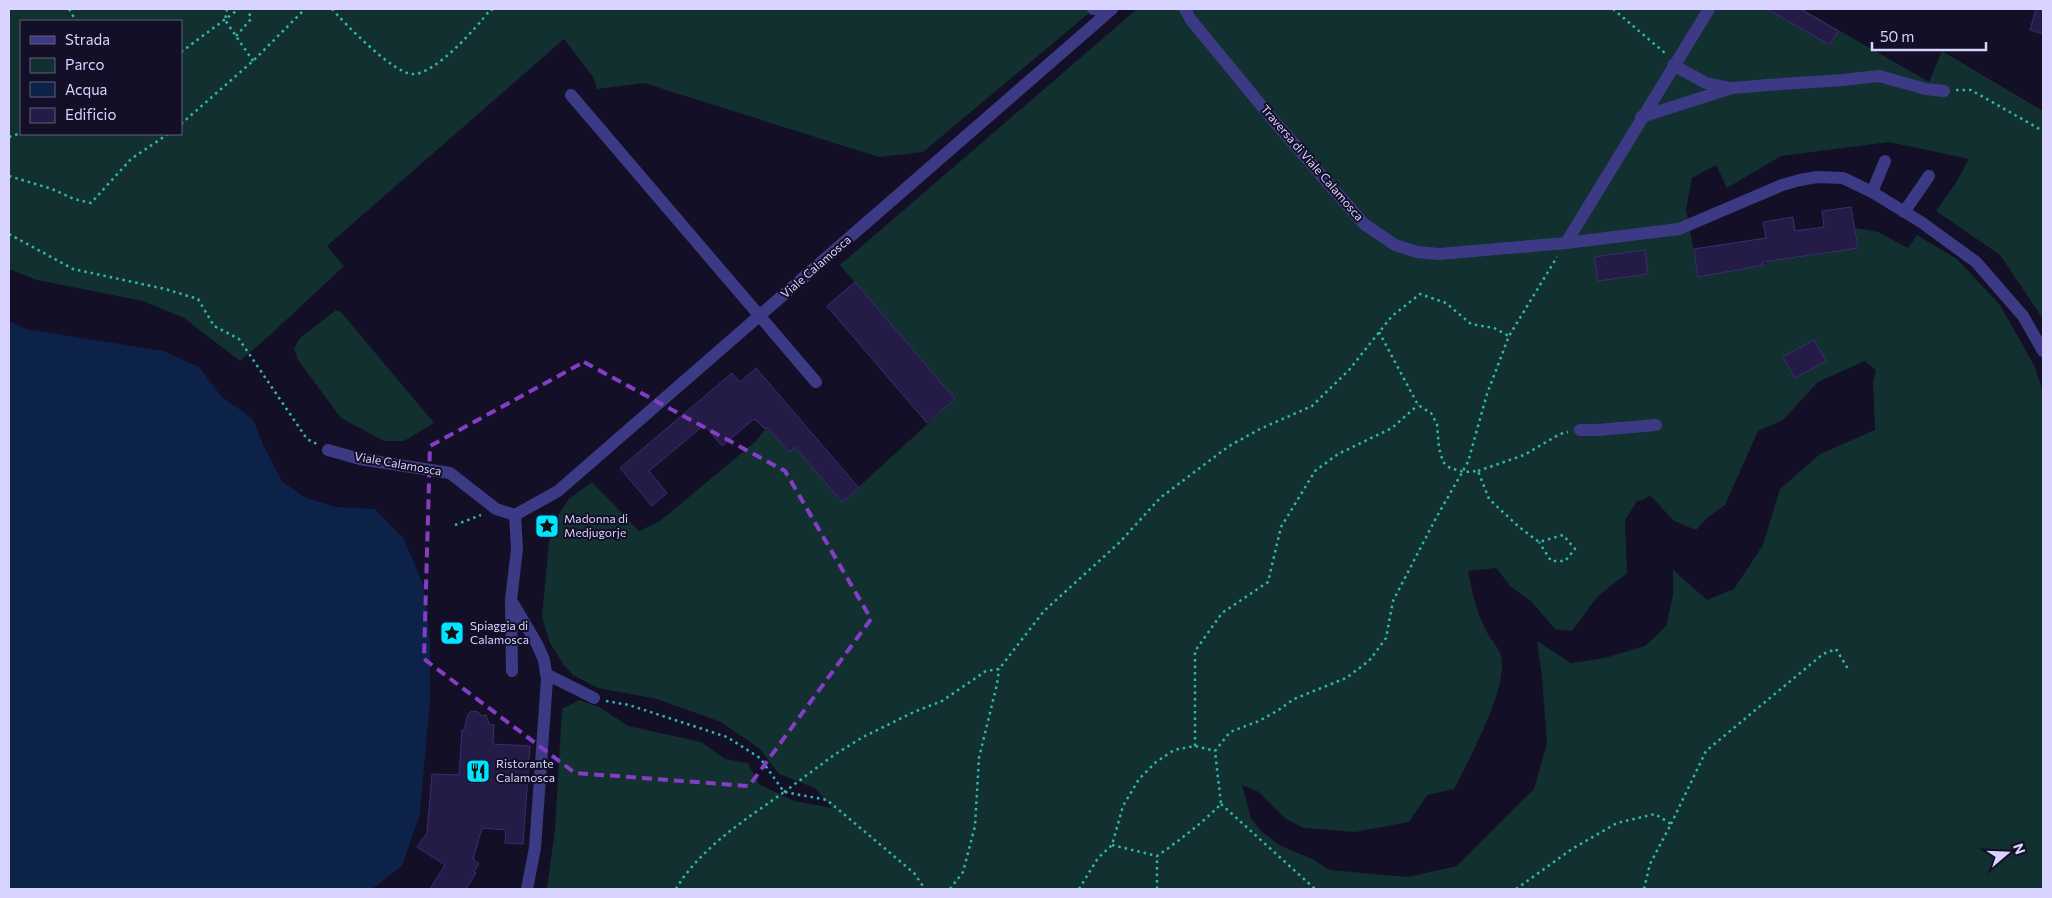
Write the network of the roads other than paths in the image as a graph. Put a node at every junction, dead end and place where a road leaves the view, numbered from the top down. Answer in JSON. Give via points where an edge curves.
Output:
{"nodes":[{"id":1,"x":1093,"y":9,"type":"edge"},
{"id":2,"x":1112,"y":9,"type":"edge"},
{"id":3,"x":1185,"y":9,"type":"edge"},
{"id":4,"x":1708,"y":9,"type":"edge"},
{"id":5,"x":1674,"y":63,"type":"junction"},
{"id":6,"x":1732,"y":88,"type":"junction"},
{"id":7,"x":1944,"y":91,"type":"road end"},
{"id":8,"x":571,"y":95,"type":"dead end"},
{"id":9,"x":1641,"y":117,"type":"junction"},
{"id":10,"x":1885,"y":161,"type":"dead end"},
{"id":11,"x":1929,"y":176,"type":"dead end"},
{"id":12,"x":1872,"y":192,"type":"junction"},
{"id":13,"x":1904,"y":212,"type":"junction"},
{"id":14,"x":1566,"y":243,"type":"junction"},
{"id":15,"x":759,"y":316,"type":"junction"},
{"id":16,"x":2043,"y":351,"type":"edge"},
{"id":17,"x":816,"y":382,"type":"dead end"},
{"id":18,"x":1656,"y":425,"type":"dead end"},
{"id":19,"x":1580,"y":430,"type":"road end"},
{"id":20,"x":328,"y":450,"type":"road end"},
{"id":21,"x":515,"y":515,"type":"junction"},
{"id":22,"x":511,"y":600,"type":"junction"},
{"id":23,"x":512,"y":671,"type":"dead end"},
{"id":24,"x":546,"y":674,"type":"junction"},
{"id":25,"x":594,"y":698,"type":"road end"},
{"id":26,"x":527,"y":889,"type":"edge"}],
"edges":[{"from":1,"to":2,"type":"street","name":"Viale Calamosca"},
{"from":2,"to":15,"type":"street","name":"Viale Calamosca"},
{"from":3,"to":14,"type":"street","name":"Traversa di Viale Calamosca","via":[[1274,121],[1364,224],[1380,236],[1417,252],[1439,254]]},
{"from":4,"to":5,"type":"street"},
{"from":5,"to":6,"type":"street","via":[[1706,83]]},
{"from":5,"to":9,"type":"street"},
{"from":6,"to":7,"type":"street","via":[[1879,76]]},
{"from":6,"to":9,"type":"street"},
{"from":8,"to":15,"type":"street"},
{"from":9,"to":14,"type":"street"},
{"from":10,"to":12,"type":"street"},
{"from":11,"to":13,"type":"street"},
{"from":12,"to":13,"type":"street","name":"Traversa di Viale Calamosca"},
{"from":12,"to":14,"type":"street","name":"Traversa di Viale Calamosca","via":[[1844,178],[1817,177],[1782,185],[1679,229]]},
{"from":13,"to":16,"type":"street","name":"Traversa di Viale Calamosca","via":[[1976,262],[2023,316]]},
{"from":15,"to":17,"type":"street"},
{"from":15,"to":21,"type":"street","name":"Viale Calamosca","via":[[558,491]]},
{"from":18,"to":19,"type":"street"},
{"from":20,"to":21,"type":"street","name":"Viale Calamosca","via":[[360,459],[450,473],[496,509]]},
{"from":21,"to":22,"type":"street","via":[[517,549]]},
{"from":22,"to":23,"type":"street"},
{"from":22,"to":24,"type":"street","via":[[537,644]]},
{"from":24,"to":25,"type":"street"},
{"from":24,"to":26,"type":"street","via":[[535,848]]}]}
